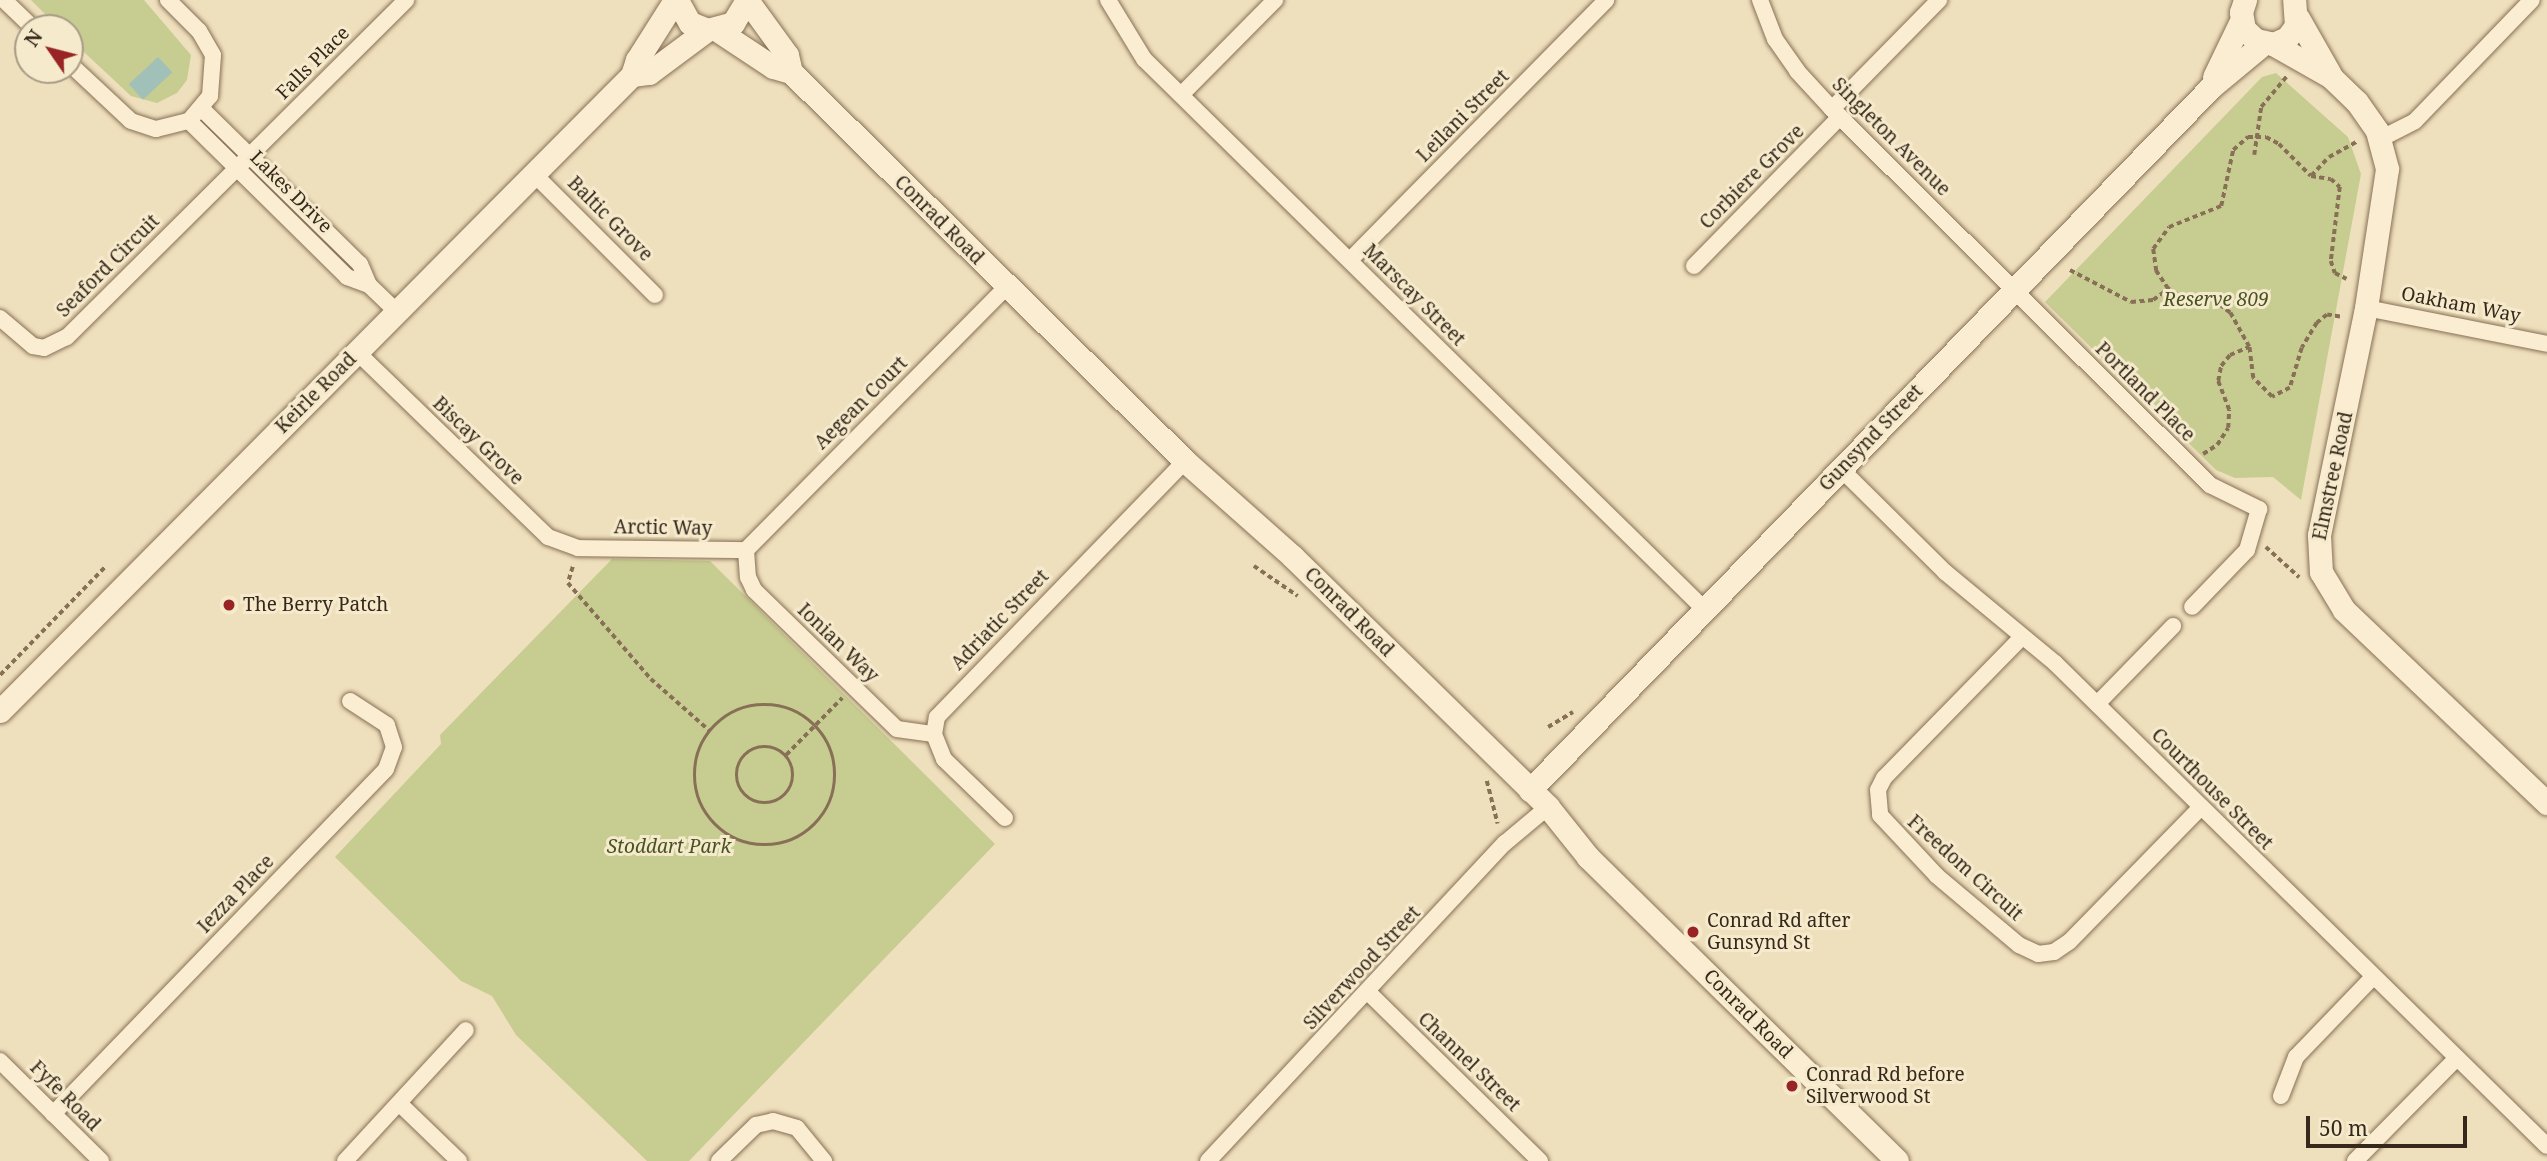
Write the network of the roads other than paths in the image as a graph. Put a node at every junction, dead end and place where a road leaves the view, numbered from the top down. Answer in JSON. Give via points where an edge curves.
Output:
{"nodes":[{"id":1,"x":4,"y":0,"type":"edge"},
{"id":2,"x":168,"y":0,"type":"edge"},
{"id":3,"x":406,"y":0,"type":"edge"},
{"id":4,"x":676,"y":0,"type":"edge"},
{"id":5,"x":747,"y":0,"type":"edge"},
{"id":6,"x":1108,"y":0,"type":"edge"},
{"id":7,"x":1275,"y":0,"type":"edge"},
{"id":8,"x":1606,"y":0,"type":"edge"},
{"id":9,"x":1760,"y":0,"type":"edge"},
{"id":10,"x":1939,"y":0,"type":"edge"},
{"id":11,"x":2532,"y":0,"type":"edge"},
{"id":12,"x":2296,"y":5,"type":"edge"},
{"id":13,"x":2240,"y":8,"type":"edge"},
{"id":14,"x":18,"y":14,"type":"edge"},
{"id":15,"x":712,"y":30,"type":"junction"},
{"id":16,"x":2269,"y":43,"type":"junction"},
{"id":17,"x":791,"y":72,"type":"junction"},
{"id":18,"x":632,"y":75,"type":"junction"},
{"id":19,"x":84,"y":77,"type":"edge"},
{"id":20,"x":2331,"y":77,"type":"junction"},
{"id":21,"x":2211,"y":87,"type":"junction"},
{"id":22,"x":1181,"y":94,"type":"junction"},
{"id":23,"x":202,"y":109,"type":"junction"},
{"id":24,"x":1836,"y":113,"type":"junction"},
{"id":25,"x":189,"y":121,"type":"junction"},
{"id":26,"x":2380,"y":139,"type":"junction"},
{"id":27,"x":249,"y":156,"type":"junction"},
{"id":28,"x":237,"y":168,"type":"junction"},
{"id":29,"x":534,"y":174,"type":"junction"},
{"id":30,"x":1350,"y":260,"type":"junction"},
{"id":31,"x":1694,"y":266,"type":"dead end"},
{"id":32,"x":369,"y":285,"type":"junction"},
{"id":33,"x":1006,"y":287,"type":"junction"},
{"id":34,"x":2013,"y":290,"type":"junction"},
{"id":35,"x":655,"y":295,"type":"dead end"},
{"id":36,"x":2366,"y":308,"type":"junction"},
{"id":37,"x":397,"y":312,"type":"junction"},
{"id":38,"x":0,"y":318,"type":"edge"},
{"id":39,"x":2547,"y":344,"type":"edge"},
{"id":40,"x":357,"y":352,"type":"junction"},
{"id":41,"x":1185,"y":461,"type":"junction"},
{"id":42,"x":1841,"y":469,"type":"junction"},
{"id":43,"x":578,"y":548,"type":"joint"},
{"id":44,"x":746,"y":550,"type":"junction"},
{"id":45,"x":2192,"y":607,"type":"dead end"},
{"id":46,"x":1704,"y":609,"type":"junction"},
{"id":47,"x":2173,"y":626,"type":"dead end"},
{"id":48,"x":2022,"y":637,"type":"junction"},
{"id":49,"x":350,"y":701,"type":"dead end"},
{"id":50,"x":2097,"y":704,"type":"junction"},
{"id":51,"x":0,"y":710,"type":"edge"},
{"id":52,"x":934,"y":734,"type":"junction"},
{"id":53,"x":1530,"y":790,"type":"junction"},
{"id":54,"x":2547,"y":803,"type":"edge"},
{"id":55,"x":1548,"y":807,"type":"junction"},
{"id":56,"x":2201,"y":807,"type":"junction"},
{"id":57,"x":1005,"y":818,"type":"dead end"},
{"id":58,"x":2373,"y":977,"type":"junction"},
{"id":59,"x":1369,"y":993,"type":"junction"},
{"id":60,"x":466,"y":1030,"type":"dead end"},
{"id":61,"x":2457,"y":1058,"type":"junction"},
{"id":62,"x":0,"y":1061,"type":"edge"},
{"id":63,"x":2281,"y":1096,"type":"dead end"},
{"id":64,"x":400,"y":1104,"type":"junction"},
{"id":65,"x":53,"y":1114,"type":"junction"},
{"id":66,"x":2547,"y":1146,"type":"edge"},
{"id":67,"x":1538,"y":1160,"type":"edge"},
{"id":68,"x":100,"y":1161,"type":"edge"},
{"id":69,"x":345,"y":1161,"type":"edge"},
{"id":70,"x":459,"y":1161,"type":"edge"},
{"id":71,"x":719,"y":1161,"type":"edge"},
{"id":72,"x":824,"y":1161,"type":"edge"},
{"id":73,"x":1208,"y":1161,"type":"edge"},
{"id":74,"x":1897,"y":1161,"type":"edge"},
{"id":75,"x":2355,"y":1161,"type":"edge"}],
"edges":[{"from":1,"to":14,"type":"street"},
{"from":2,"to":23,"type":"street","via":[[199,31],[213,55],[214,83]]},
{"from":3,"to":27,"type":"street","name":"Falls Place"},
{"from":4,"to":15,"type":"street","name":"Conrad Road","via":[[690,23]]},
{"from":4,"to":18,"type":"street","name":"Keirle Road"},
{"from":5,"to":15,"type":"street","name":"Keirle Road","via":[[733,23]]},
{"from":5,"to":17,"type":"street","name":"Conrad Road","via":[[787,55]]},
{"from":6,"to":22,"type":"street","name":"Marscay Street","via":[[1144,59]]},
{"from":7,"to":22,"type":"street"},
{"from":8,"to":30,"type":"street","name":"Leilani Street"},
{"from":9,"to":24,"type":"street","name":"Singleton Avenue","via":[[1775,38],[1797,71]]},
{"from":10,"to":24,"type":"street","name":"Corbiere Grove"},
{"from":11,"to":26,"type":"street","via":[[2415,121]]},
{"from":12,"to":16,"type":"street","name":"Gunsynd Street","via":[[2287,38]]},
{"from":12,"to":20,"type":"street","name":"Elmstree Road"},
{"from":13,"to":16,"type":"street","name":"Elmstree Road","via":[[2249,36]]},
{"from":13,"to":21,"type":"street","name":"Gunsynd Street"},
{"from":15,"to":17,"type":"street","name":"Conrad Road","via":[[773,67]]},
{"from":15,"to":18,"type":"street","name":"Keirle Road","via":[[649,73]]},
{"from":16,"to":20,"type":"street","name":"Elmstree Road"},
{"from":16,"to":21,"type":"street","name":"Gunsynd Street"},
{"from":17,"to":33,"type":"street","name":"Conrad Road"},
{"from":18,"to":29,"type":"street","name":"Keirle Road"},
{"from":19,"to":25,"type":"street","via":[[131,121],[156,129]]},
{"from":20,"to":26,"type":"street","name":"Elmstree Road","via":[[2364,111]]},
{"from":21,"to":34,"type":"street","name":"Gunsynd Street"},
{"from":22,"to":30,"type":"street","name":"Marscay Street"},
{"from":23,"to":25,"type":"street"},
{"from":23,"to":27,"type":"street","name":"Lakes Drive"},
{"from":24,"to":31,"type":"street","name":"Corbiere Grove"},
{"from":24,"to":34,"type":"street","name":"Singleton Avenue"},
{"from":25,"to":28,"type":"street","name":"Lakes Drive"},
{"from":26,"to":36,"type":"street","name":"Elmstree Road","via":[[2386,191]]},
{"from":27,"to":28,"type":"street","name":"Falls Place"},
{"from":27,"to":32,"type":"street","name":"Lakes Drive","via":[[360,264]]},
{"from":28,"to":32,"type":"street","name":"Lakes Drive","via":[[347,277]]},
{"from":28,"to":38,"type":"street","name":"Seaford Circuit","via":[[67,337],[44,348],[33,346]]},
{"from":29,"to":35,"type":"street","name":"Baltic Grove"},
{"from":29,"to":37,"type":"street","name":"Keirle Road"},
{"from":30,"to":46,"type":"street","name":"Marscay Street"},
{"from":32,"to":37,"type":"street","name":"Lakes Drive"},
{"from":33,"to":41,"type":"street","name":"Conrad Road"},
{"from":33,"to":44,"type":"street","name":"Aegean Court"},
{"from":34,"to":42,"type":"street","name":"Gunsynd Street"},
{"from":34,"to":45,"type":"street","name":"Portland Place","via":[[2210,485],[2259,509],[2247,550]]},
{"from":36,"to":39,"type":"street","name":"Oakham Way"},
{"from":36,"to":54,"type":"street","name":"Elmstree Road","via":[[2317,548],[2326,587],[2344,610]]},
{"from":37,"to":40,"type":"street","name":"Keirle Road"},
{"from":40,"to":43,"type":"street","name":"Biscay Grove","via":[[535,527]]},
{"from":40,"to":51,"type":"street","name":"Keirle Road"},
{"from":41,"to":52,"type":"street","name":"Adriatic Street","via":[[945,706]]},
{"from":41,"to":53,"type":"street","name":"Conrad Road","via":[[1293,557]]},
{"from":42,"to":46,"type":"street","name":"Gunsynd Street"},
{"from":42,"to":48,"type":"street","name":"Courthouse Street","via":[[1926,555]]},
{"from":43,"to":44,"type":"street","name":"Arctic Way"},
{"from":44,"to":52,"type":"street","name":"Ionian Way","via":[[754,590],[853,687],[897,729]]},
{"from":46,"to":53,"type":"street","name":"Gunsynd Street"},
{"from":47,"to":50,"type":"street"},
{"from":48,"to":50,"type":"street","name":"Courthouse Street"},
{"from":48,"to":56,"type":"street","name":"Freedom Circuit","via":[[1884,778],[1878,790],[1880,815],[1937,876],[2019,945],[2038,954],[2054,952]]},
{"from":49,"to":65,"type":"street","name":"Iezza Place","via":[[387,725],[394,747],[386,769]]},
{"from":50,"to":56,"type":"street","name":"Courthouse Street"},
{"from":52,"to":57,"type":"street","via":[[944,759]]},
{"from":53,"to":55,"type":"street","name":"Conrad Road"},
{"from":55,"to":59,"type":"street","name":"Silverwood Street","via":[[1505,843]]},
{"from":55,"to":74,"type":"street","name":"Conrad Road","via":[[1588,857]]},
{"from":56,"to":58,"type":"street","name":"Courthouse Street"},
{"from":58,"to":61,"type":"street","name":"Courthouse Street"},
{"from":58,"to":63,"type":"street","via":[[2296,1057]]},
{"from":59,"to":67,"type":"street","name":"Channel Street"},
{"from":59,"to":73,"type":"street","name":"Silverwood Street"},
{"from":60,"to":64,"type":"street"},
{"from":61,"to":66,"type":"street","name":"Courthouse Street"},
{"from":61,"to":75,"type":"street"},
{"from":62,"to":65,"type":"street","name":"Fyfe Road"},
{"from":64,"to":69,"type":"street"},
{"from":64,"to":70,"type":"street"},
{"from":65,"to":68,"type":"street","name":"Fyfe Road"},
{"from":71,"to":72,"type":"street","via":[[756,1125],[773,1121],[797,1128]]}]}
